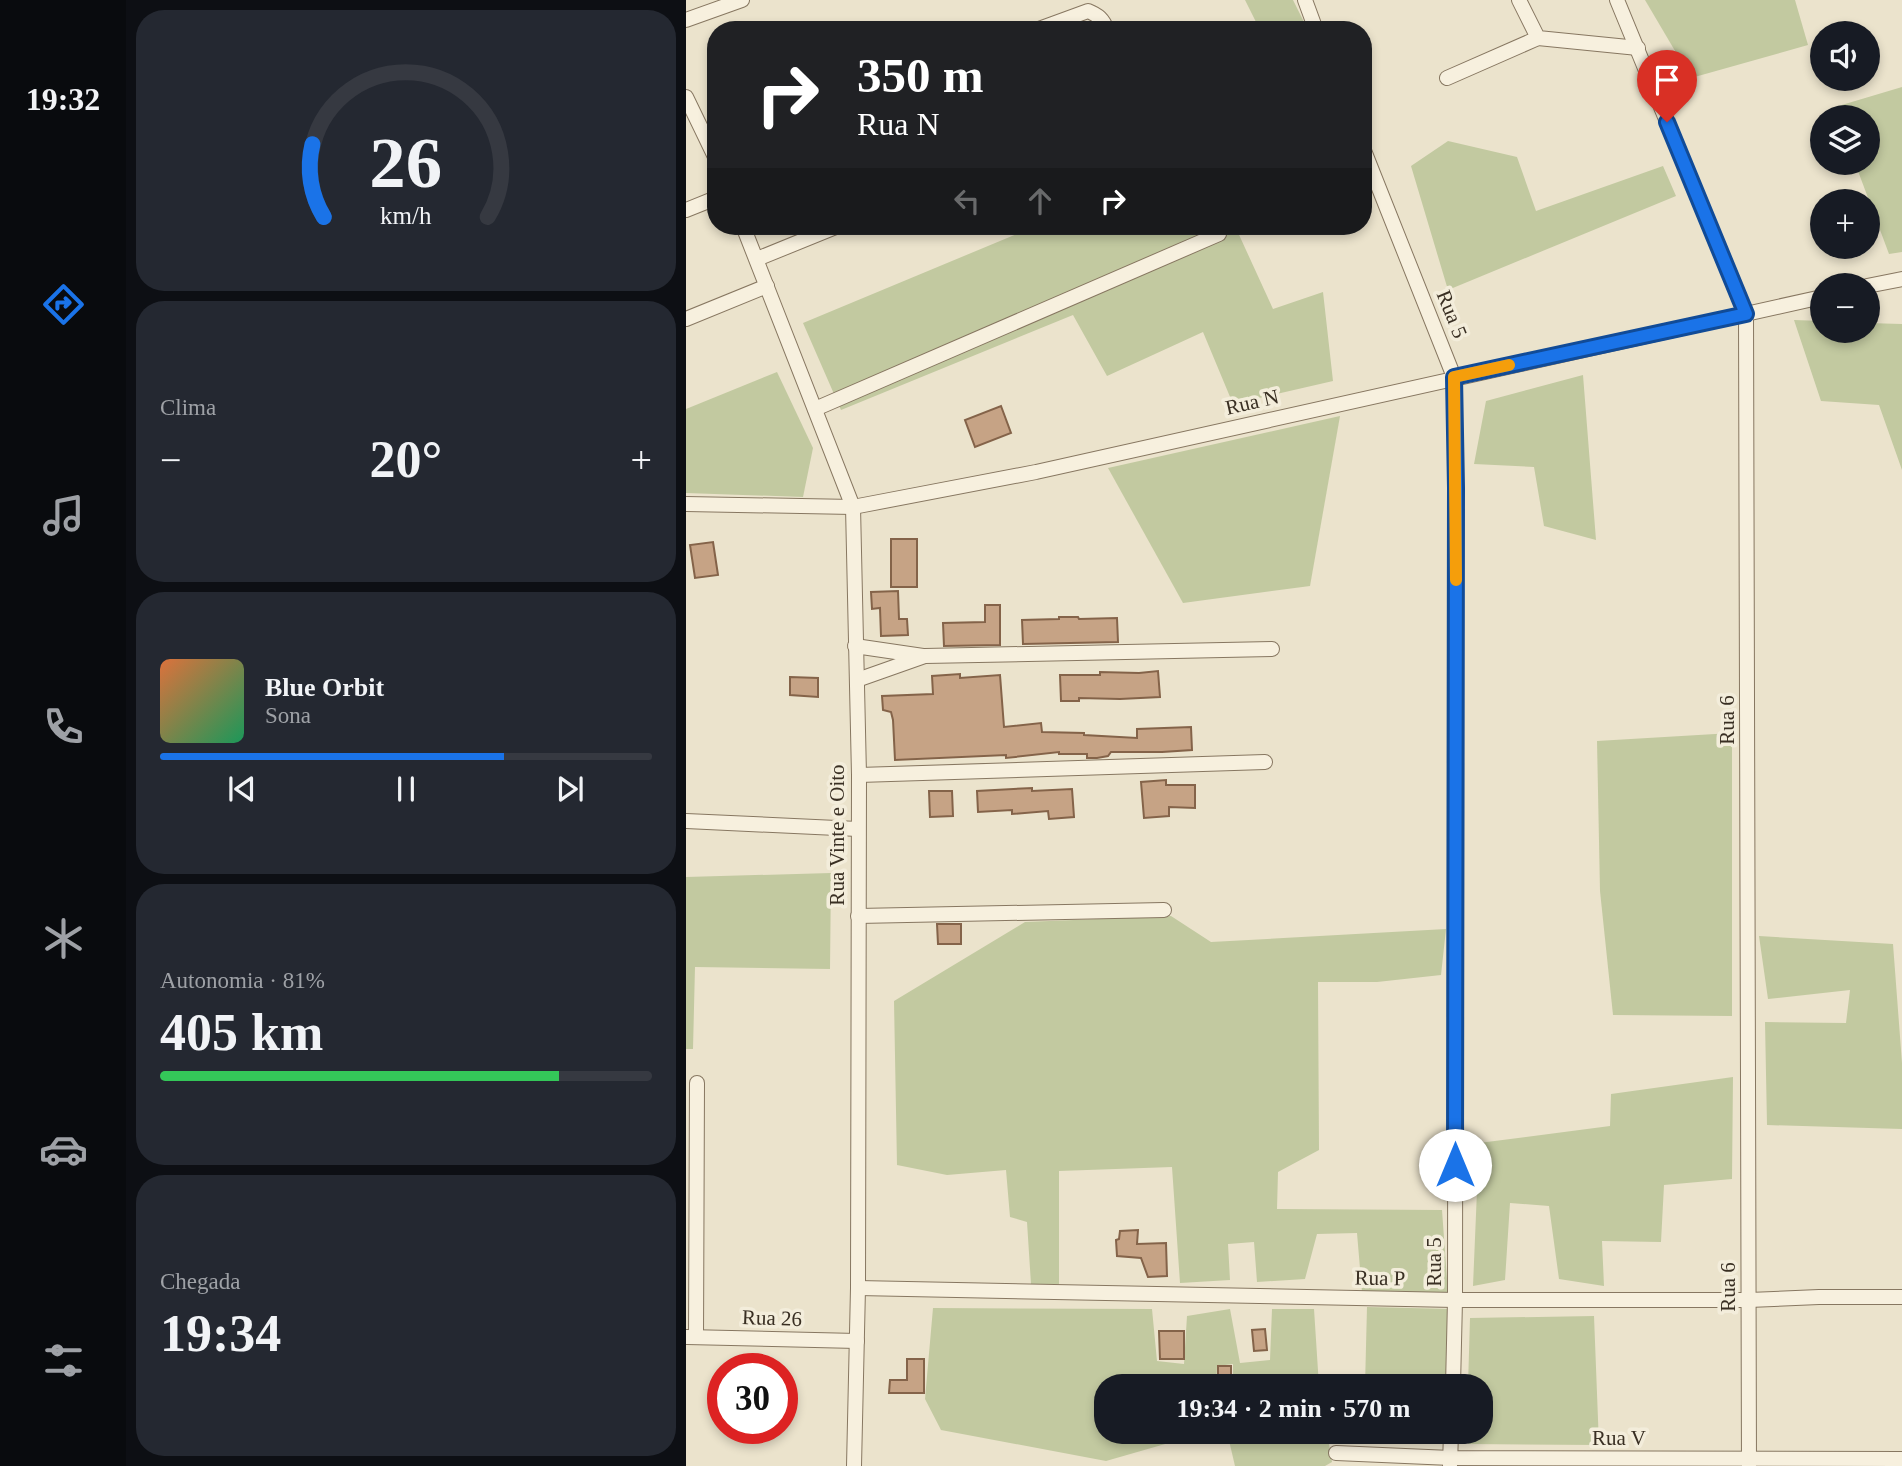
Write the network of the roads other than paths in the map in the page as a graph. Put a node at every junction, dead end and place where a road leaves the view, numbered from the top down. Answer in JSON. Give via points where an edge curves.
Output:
{"nodes":[{"id":1,"x":743,"y":0,"type":"edge"},
{"id":2,"x":1305,"y":0,"type":"edge"},
{"id":3,"x":1519,"y":0,"type":"edge"},
{"id":4,"x":1617,"y":0,"type":"edge"},
{"id":5,"x":686,"y":20,"type":"edge"},
{"id":6,"x":1059,"y":21,"type":"edge"},
{"id":7,"x":1104,"y":21,"type":"edge"},
{"id":8,"x":1313,"y":21,"type":"edge"},
{"id":9,"x":1538,"y":38,"type":"junction"},
{"id":10,"x":1638,"y":48,"type":"junction"},
{"id":11,"x":1447,"y":78,"type":"dead end"},
{"id":12,"x":686,"y":97,"type":"edge"},
{"id":13,"x":707,"y":140,"type":"edge"},
{"id":14,"x":1372,"y":171,"type":"edge"},
{"id":15,"x":707,"y":202,"type":"edge"},
{"id":16,"x":686,"y":210,"type":"edge"},
{"id":17,"x":747,"y":235,"type":"edge"},
{"id":18,"x":816,"y":235,"type":"edge"},
{"id":19,"x":1217,"y":235,"type":"edge"},
{"id":20,"x":757,"y":259,"type":"junction"},
{"id":21,"x":1902,"y":279,"type":"edge"},
{"id":22,"x":1880,"y":283,"type":"edge"},
{"id":23,"x":767,"y":286,"type":"junction"},
{"id":24,"x":1810,"y":300,"type":"edge"},
{"id":25,"x":1746,"y":314,"type":"junction"},
{"id":26,"x":686,"y":319,"type":"edge"},
{"id":27,"x":1454,"y":377,"type":"junction"},
{"id":28,"x":815,"y":408,"type":"junction"},
{"id":29,"x":686,"y":504,"type":"edge"},
{"id":30,"x":853,"y":508,"type":"junction"},
{"id":31,"x":855,"y":646,"type":"junction"},
{"id":32,"x":1272,"y":649,"type":"dead end"},
{"id":33,"x":925,"y":656,"type":"junction"},
{"id":34,"x":857,"y":680,"type":"junction"},
{"id":35,"x":1265,"y":762,"type":"dead end"},
{"id":36,"x":859,"y":775,"type":"junction"},
{"id":37,"x":686,"y":821,"type":"edge"},
{"id":38,"x":858,"y":829,"type":"junction"},
{"id":39,"x":1164,"y":910,"type":"dead end"},
{"id":40,"x":858,"y":916,"type":"junction"},
{"id":41,"x":697,"y":1083,"type":"dead end"},
{"id":42,"x":858,"y":1288,"type":"junction"},
{"id":43,"x":1902,"y":1297,"type":"edge"},
{"id":44,"x":1455,"y":1300,"type":"junction"},
{"id":45,"x":1749,"y":1300,"type":"junction"},
{"id":46,"x":691,"y":1337,"type":"edge"},
{"id":47,"x":857,"y":1341,"type":"junction"},
{"id":48,"x":1453,"y":1374,"type":"edge"},
{"id":49,"x":1451,"y":1444,"type":"edge"},
{"id":50,"x":1336,"y":1453,"type":"dead end"},
{"id":51,"x":1902,"y":1459,"type":"edge"},
{"id":52,"x":1450,"y":1462,"type":"edge"},
{"id":53,"x":1749,"y":1463,"type":"edge"},
{"id":54,"x":854,"y":1466,"type":"edge"}],
"edges":[{"from":1,"to":5,"type":"street"},
{"from":2,"to":8,"type":"street"},
{"from":3,"to":9,"type":"street"},
{"from":4,"to":10,"type":"street","name":"Rua 6"},
{"from":6,"to":7,"type":"street","via":[[1088,10]]},
{"from":9,"to":10,"type":"street"},
{"from":9,"to":11,"type":"street"},
{"from":10,"to":25,"type":"street","name":"Rua 6"},
{"from":12,"to":13,"type":"street"},
{"from":14,"to":27,"type":"street","name":"Rua 5"},
{"from":15,"to":16,"type":"street"},
{"from":17,"to":20,"type":"street","name":"Rua Vinte e Oito"},
{"from":18,"to":20,"type":"street"},
{"from":19,"to":28,"type":"street"},
{"from":20,"to":23,"type":"street","name":"Rua Vinte e Oito"},
{"from":21,"to":22,"type":"street"},
{"from":23,"to":26,"type":"street"},
{"from":23,"to":28,"type":"street","name":"Rua Vinte e Oito"},
{"from":24,"to":25,"type":"street","name":"Rua N"},
{"from":25,"to":27,"type":"street","name":"Rua N"},
{"from":25,"to":45,"type":"street","name":"Rua 6"},
{"from":27,"to":30,"type":"street","name":"Rua N","via":[[1035,472]]},
{"from":27,"to":44,"type":"street","name":"Rua 5"},
{"from":28,"to":30,"type":"street","name":"Rua Vinte e Oito"},
{"from":29,"to":30,"type":"street","name":"Rua N"},
{"from":30,"to":31,"type":"street","name":"Rua Vinte e Oito"},
{"from":31,"to":33,"type":"street"},
{"from":31,"to":34,"type":"street","name":"Rua Vinte e Oito"},
{"from":32,"to":33,"type":"street"},
{"from":33,"to":34,"type":"street"},
{"from":34,"to":36,"type":"street","name":"Rua Vinte e Oito"},
{"from":35,"to":36,"type":"street"},
{"from":36,"to":38,"type":"street","name":"Rua Vinte e Oito"},
{"from":37,"to":38,"type":"street"},
{"from":38,"to":40,"type":"street","name":"Rua Vinte e Oito"},
{"from":39,"to":40,"type":"street"},
{"from":40,"to":42,"type":"street","name":"Rua Vinte e Oito"},
{"from":41,"to":46,"type":"street"},
{"from":42,"to":44,"type":"street","name":"Rua P"},
{"from":42,"to":47,"type":"street","name":"Rua Vinte e Oito"},
{"from":43,"to":45,"type":"street","name":"Rua P"},
{"from":44,"to":45,"type":"street","name":"Rua P"},
{"from":44,"to":48,"type":"street","name":"Rua 5"},
{"from":45,"to":53,"type":"street","name":"Rua 6"},
{"from":46,"to":47,"type":"street","name":"Rua 26"},
{"from":47,"to":54,"type":"street","name":"Rua Vinte e Oito"},
{"from":49,"to":52,"type":"street"},
{"from":50,"to":52,"type":"street","name":"Rua V"},
{"from":51,"to":53,"type":"street","name":"Rua V"},
{"from":52,"to":53,"type":"street","name":"Rua V"}]}
